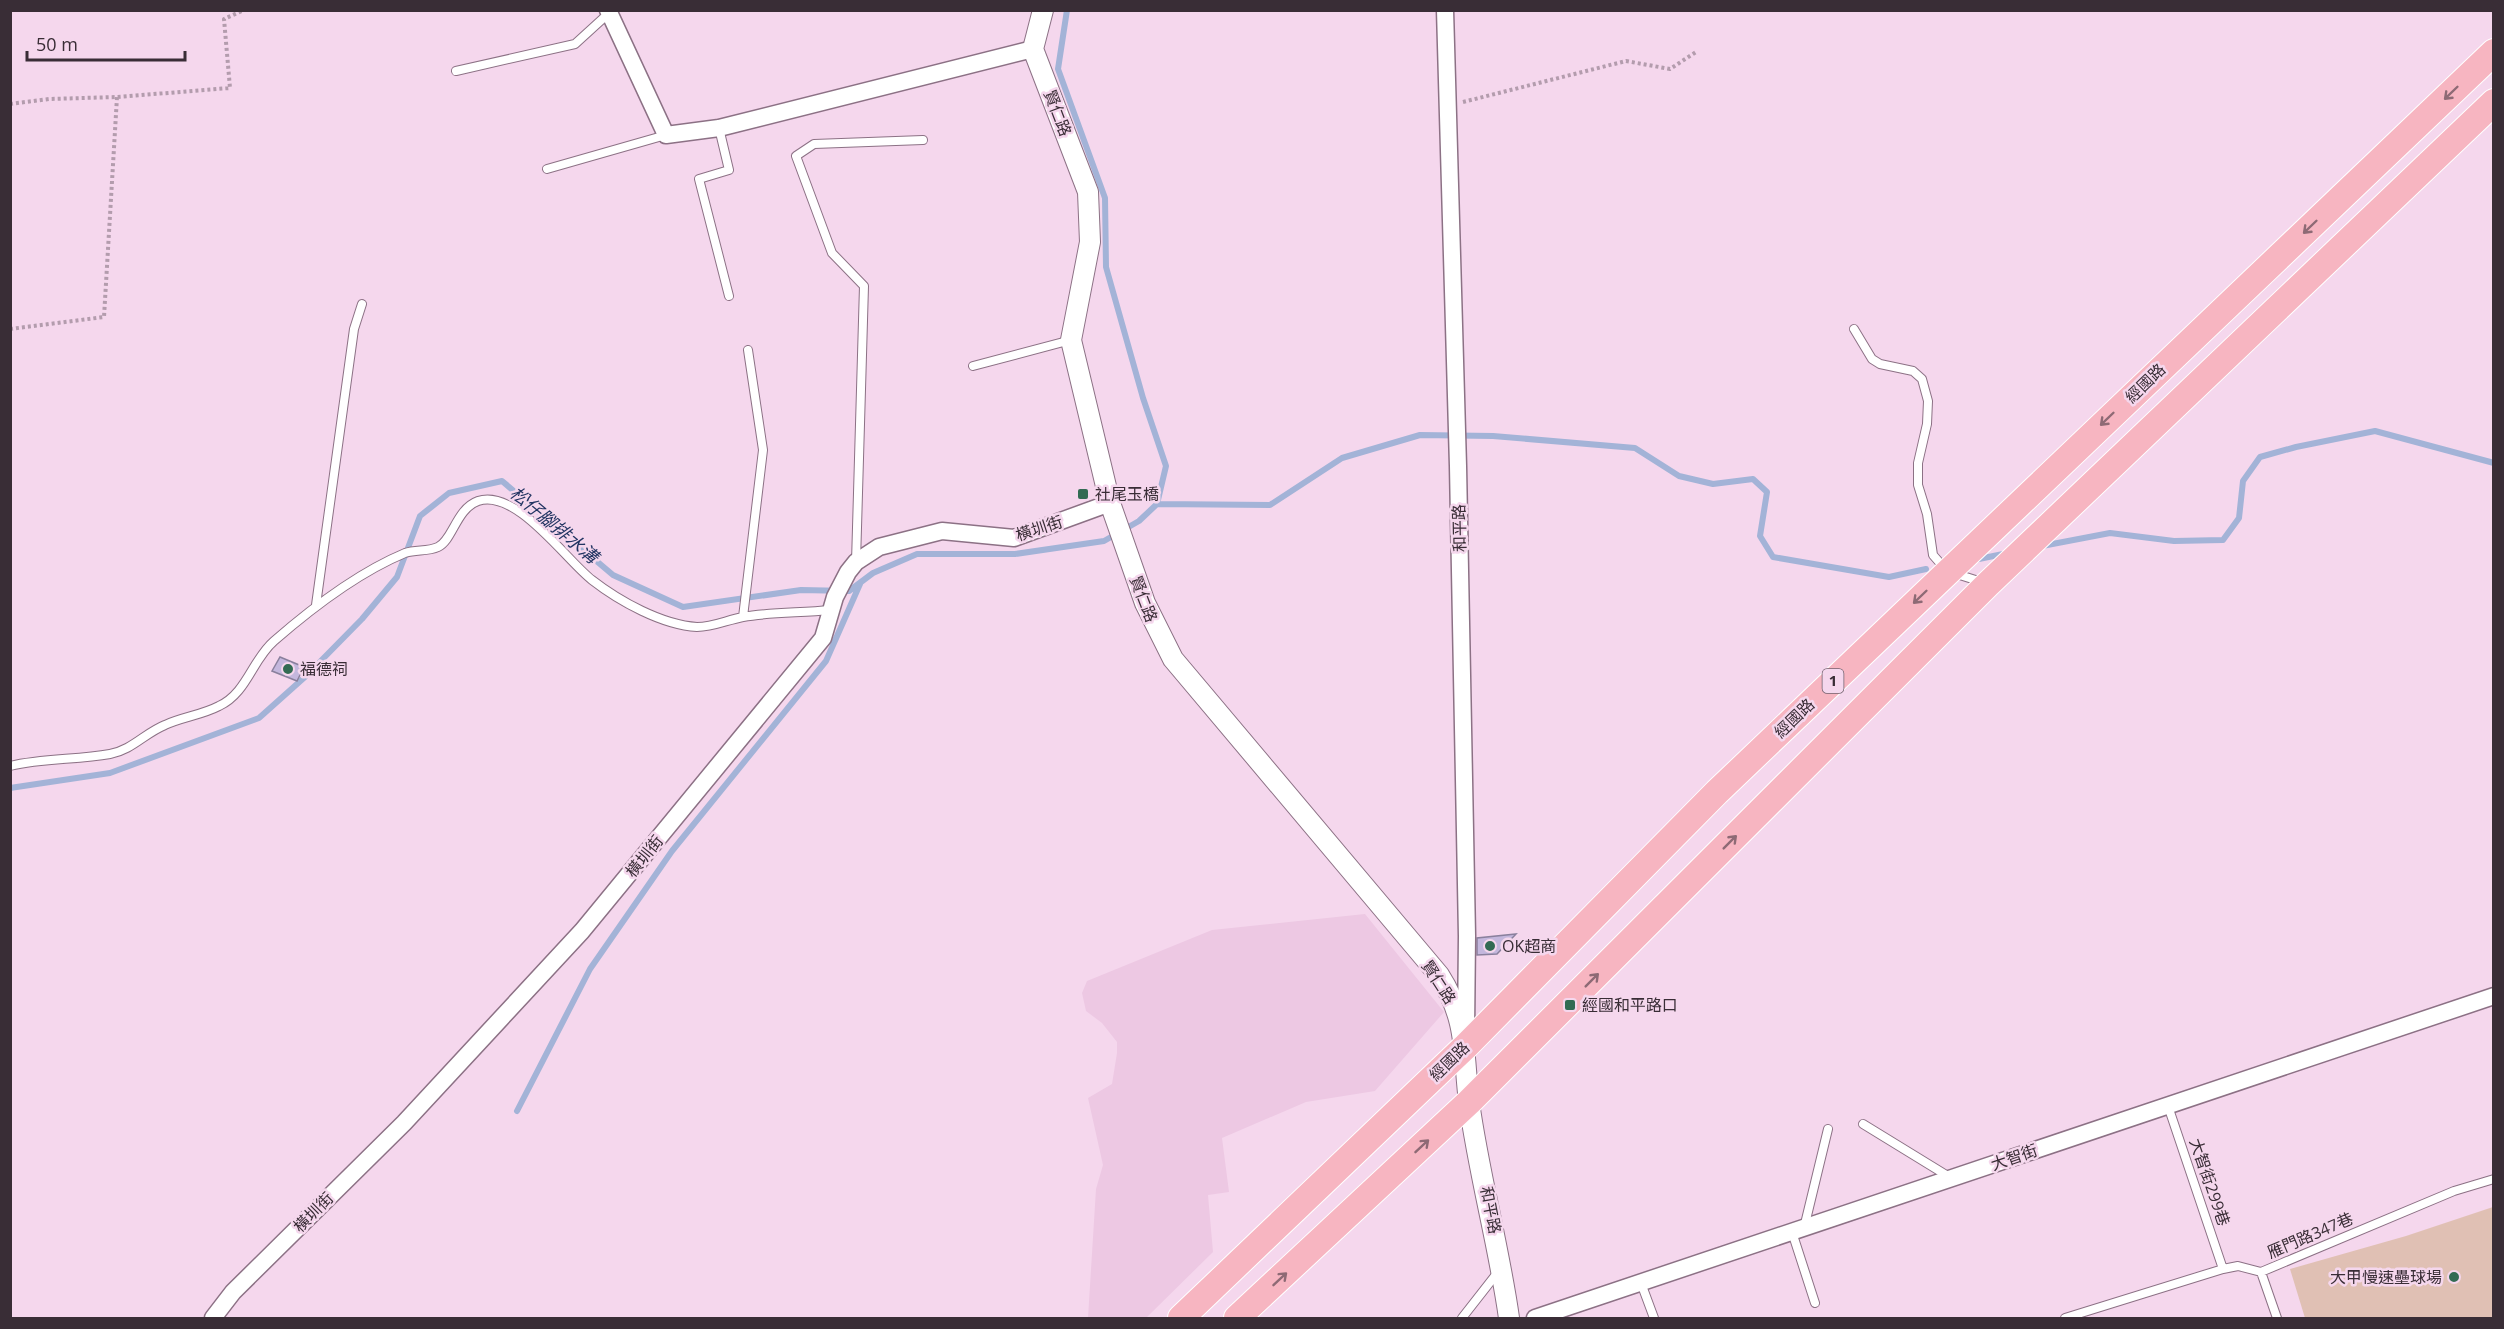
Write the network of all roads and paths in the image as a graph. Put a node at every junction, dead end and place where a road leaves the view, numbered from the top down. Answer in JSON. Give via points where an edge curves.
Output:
{"nodes":[{"id":1,"x":244,"y":10,"type":"edge"},
{"id":2,"x":1043,"y":10,"type":"edge"},
{"id":3,"x":1445,"y":10,"type":"edge"},
{"id":4,"x":609,"y":12,"type":"edge"},
{"id":5,"x":1033,"y":49,"type":"junction"},
{"id":6,"x":1696,"y":52,"type":"dead end"},
{"id":7,"x":2493,"y":52,"type":"edge"},
{"id":8,"x":456,"y":71,"type":"dead end"},
{"id":9,"x":117,"y":97,"type":"junction"},
{"id":10,"x":2493,"y":102,"type":"edge"},
{"id":11,"x":10,"y":104,"type":"edge"},
{"id":12,"x":1448,"y":106,"type":"junction"},
{"id":13,"x":719,"y":128,"type":"junction"},
{"id":14,"x":666,"y":135,"type":"junction"},
{"id":15,"x":923,"y":140,"type":"dead end"},
{"id":16,"x":547,"y":169,"type":"dead end"},
{"id":17,"x":729,"y":296,"type":"dead end"},
{"id":18,"x":362,"y":304,"type":"dead end"},
{"id":19,"x":10,"y":328,"type":"edge"},
{"id":20,"x":1854,"y":329,"type":"dead end"},
{"id":21,"x":1071,"y":340,"type":"junction"},
{"id":22,"x":747,"y":350,"type":"dead end"},
{"id":23,"x":973,"y":366,"type":"dead end"},
{"id":24,"x":1110,"y":503,"type":"junction"},
{"id":25,"x":852,"y":567,"type":"junction"},
{"id":26,"x":1947,"y":571,"type":"junction"},
{"id":27,"x":1988,"y":584,"type":"junction"},
{"id":28,"x":832,"y":604,"type":"junction"},
{"id":29,"x":316,"y":605,"type":"junction"},
{"id":30,"x":743,"y":617,"type":"junction"},
{"id":31,"x":10,"y":766,"type":"edge"},
{"id":32,"x":2493,"y":996,"type":"edge"},
{"id":33,"x":1466,"y":1046,"type":"junction"},
{"id":34,"x":1469,"y":1102,"type":"junction"},
{"id":35,"x":2168,"y":1106,"type":"junction"},
{"id":36,"x":1863,"y":1124,"type":"dead end"},
{"id":37,"x":1828,"y":1129,"type":"dead end"},
{"id":38,"x":1951,"y":1179,"type":"junction"},
{"id":39,"x":2493,"y":1179,"type":"edge"},
{"id":40,"x":1798,"y":1230,"type":"junction"},
{"id":41,"x":1502,"y":1267,"type":"junction"},
{"id":42,"x":2223,"y":1269,"type":"junction"},
{"id":43,"x":2261,"y":1272,"type":"junction"},
{"id":44,"x":1641,"y":1283,"type":"junction"},
{"id":45,"x":1815,"y":1303,"type":"dead end"},
{"id":46,"x":213,"y":1318,"type":"edge"},
{"id":47,"x":1181,"y":1318,"type":"edge"},
{"id":48,"x":1237,"y":1318,"type":"edge"},
{"id":49,"x":1462,"y":1318,"type":"edge"},
{"id":50,"x":1509,"y":1318,"type":"edge"},
{"id":51,"x":1535,"y":1318,"type":"edge"},
{"id":52,"x":1654,"y":1318,"type":"edge"},
{"id":53,"x":2066,"y":1318,"type":"edge"},
{"id":54,"x":2277,"y":1318,"type":"edge"}],
"edges":[{"from":1,"to":9,"type":"path","via":[[224,20],[230,88]]},
{"from":2,"to":5,"type":"street"},
{"from":3,"to":12,"type":"street","name":"和平路"},
{"from":4,"to":8,"type":"lane","via":[[575,44]]},
{"from":4,"to":14,"type":"street"},
{"from":5,"to":13,"type":"street"},
{"from":5,"to":21,"type":"street","name":"賢仁路","via":[[1089,192],[1090,242]]},
{"from":6,"to":12,"type":"path","via":[[1670,69],[1626,61]]},
{"from":7,"to":26,"type":"main road","name":"經國路","number":"1","one_way":true},
{"from":9,"to":11,"type":"path"},
{"from":9,"to":19,"type":"path","via":[[104,317]]},
{"from":10,"to":27,"type":"main road"},
{"from":12,"to":33,"type":"street","name":"和平路","via":[[1467,924]]},
{"from":13,"to":14,"type":"street"},
{"from":13,"to":17,"type":"lane","via":[[729,170],[699,179]]},
{"from":14,"to":16,"type":"lane"},
{"from":15,"to":25,"type":"lane","via":[[814,144],[796,156],[832,253],[864,286]]},
{"from":18,"to":29,"type":"lane","via":[[354,329]]},
{"from":20,"to":26,"type":"lane","via":[[1872,359],[1913,372],[1926,388],[1927,424],[1920,444],[1918,485],[1933,555]]},
{"from":21,"to":23,"type":"lane"},
{"from":21,"to":24,"type":"street","name":"賢仁路"},
{"from":22,"to":30,"type":"lane","via":[[763,450]]},
{"from":24,"to":25,"type":"street","name":"橫圳街","via":[[1014,538],[942,531],[879,547]]},
{"from":24,"to":33,"type":"street","name":"賢仁路","via":[[1145,603],[1173,659],[1439,975],[1458,1012]]},
{"from":25,"to":28,"type":"street","name":"橫圳街"},
{"from":26,"to":27,"type":"lane"},
{"from":26,"to":33,"type":"main road","name":"經國路","number":"1","one_way":true,"via":[[1717,792]]},
{"from":34,"to":27,"type":"main road","one_way":true},
{"from":28,"to":30,"type":"lane"},
{"from":28,"to":46,"type":"street","name":"橫圳街","via":[[823,638],[582,931],[404,1123],[233,1292]]},
{"from":29,"to":30,"type":"lane","via":[[381,565],[409,552],[427,552],[441,546],[469,506],[488,500],[509,505],[527,517],[592,579],[659,617],[696,627]]},
{"from":29,"to":31,"type":"lane","via":[[271,644],[237,693],[220,706],[165,725],[130,748],[112,754]]},
{"from":32,"to":35,"type":"street","name":"大智街"},
{"from":33,"to":34,"type":"street","name":"賢仁路"},
{"from":33,"to":47,"type":"main road","name":"經國路","number":"1"},
{"from":34,"to":41,"type":"street","name":"和平路"},
{"from":48,"to":34,"type":"main road","one_way":true},
{"from":35,"to":38,"type":"street","name":"大智街"},
{"from":35,"to":42,"type":"lane","name":"大智街299巷"},
{"from":36,"to":38,"type":"lane"},
{"from":37,"to":40,"type":"lane"},
{"from":38,"to":40,"type":"street","name":"大智街"},
{"from":39,"to":43,"type":"lane","name":"雁門路347巷","via":[[2454,1191]]},
{"from":40,"to":44,"type":"street","name":"大智街"},
{"from":40,"to":45,"type":"lane"},
{"from":41,"to":49,"type":"lane"},
{"from":41,"to":50,"type":"street","name":"和平路"},
{"from":42,"to":43,"type":"lane","name":"雁門路347巷","via":[[2238,1266]]},
{"from":42,"to":53,"type":"lane","name":"雁門路347巷"},
{"from":43,"to":54,"type":"lane"},
{"from":44,"to":51,"type":"street","name":"大智街"},
{"from":44,"to":52,"type":"lane"}]}
